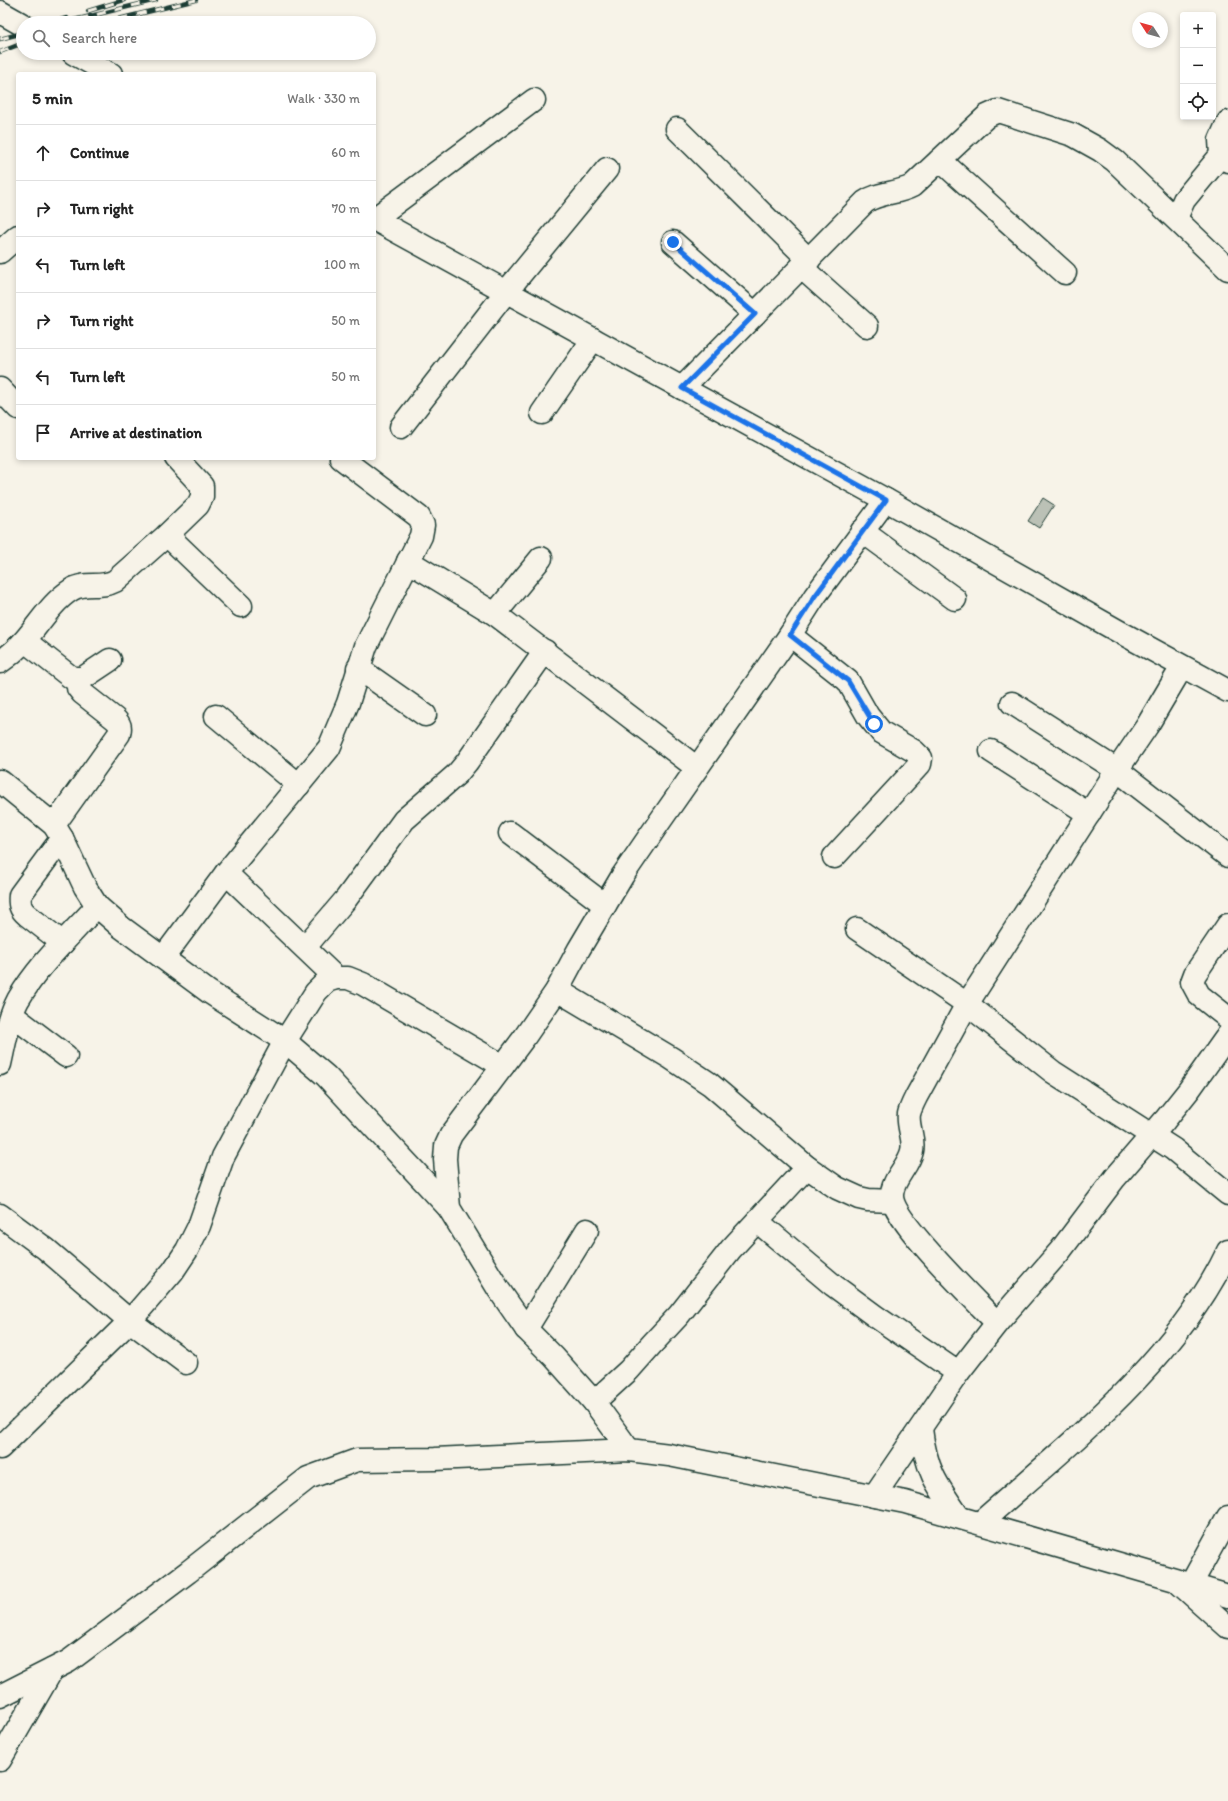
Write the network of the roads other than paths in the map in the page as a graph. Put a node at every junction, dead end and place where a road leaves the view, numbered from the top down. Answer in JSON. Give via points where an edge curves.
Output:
{"nodes":[{"id":1,"x":0,"y":12,"type":"edge"},
{"id":2,"x":16,"y":21,"type":"edge"},
{"id":3,"x":86,"y":60,"type":"edge"},
{"id":4,"x":107,"y":72,"type":"edge"},
{"id":5,"x":534,"y":100,"type":"dead end"},
{"id":6,"x":1228,"y":122,"type":"edge"},
{"id":7,"x":677,"y":129,"type":"dead end"},
{"id":8,"x":1224,"y":158,"type":"edge"},
{"id":9,"x":940,"y":160,"type":"junction"},
{"id":10,"x":607,"y":169,"type":"dead end"},
{"id":11,"x":376,"y":218,"type":"edge"},
{"id":12,"x":1176,"y":218,"type":"junction"},
{"id":13,"x":376,"y":220,"type":"edge"},
{"id":14,"x":16,"y":238,"type":"edge"},
{"id":15,"x":673,"y":242,"type":"dead end"},
{"id":16,"x":0,"y":252,"type":"edge"},
{"id":17,"x":805,"y":264,"type":"junction"},
{"id":18,"x":1228,"y":269,"type":"edge"},
{"id":19,"x":1065,"y":273,"type":"dead end"},
{"id":20,"x":506,"y":292,"type":"junction"},
{"id":21,"x":755,"y":314,"type":"junction"},
{"id":22,"x":867,"y":326,"type":"dead end"},
{"id":23,"x":593,"y":339,"type":"junction"},
{"id":24,"x":682,"y":388,"type":"junction"},
{"id":25,"x":0,"y":389,"type":"edge"},
{"id":26,"x":16,"y":406,"type":"edge"},
{"id":27,"x":542,"y":413,"type":"dead end"},
{"id":28,"x":401,"y":427,"type":"dead end"},
{"id":29,"x":178,"y":460,"type":"edge"},
{"id":30,"x":344,"y":460,"type":"edge"},
{"id":31,"x":886,"y":500,"type":"junction"},
{"id":32,"x":862,"y":531,"type":"junction"},
{"id":33,"x":167,"y":535,"type":"junction"},
{"id":34,"x":541,"y":558,"type":"dead end"},
{"id":35,"x":408,"y":561,"type":"junction"},
{"id":36,"x":955,"y":599,"type":"dead end"},
{"id":37,"x":241,"y":606,"type":"dead end"},
{"id":38,"x":495,"y":614,"type":"junction"},
{"id":39,"x":790,"y":635,"type":"junction"},
{"id":40,"x":25,"y":641,"type":"junction"},
{"id":41,"x":545,"y":651,"type":"junction"},
{"id":42,"x":110,"y":660,"type":"dead end"},
{"id":43,"x":0,"y":662,"type":"edge"},
{"id":44,"x":1182,"y":667,"type":"junction"},
{"id":45,"x":358,"y":668,"type":"junction"},
{"id":46,"x":78,"y":679,"type":"junction"},
{"id":47,"x":1228,"y":691,"type":"edge"},
{"id":48,"x":1012,"y":702,"type":"dead end"},
{"id":49,"x":425,"y":715,"type":"dead end"},
{"id":50,"x":216,"y":716,"type":"dead end"},
{"id":51,"x":991,"y":751,"type":"dead end"},
{"id":52,"x":697,"y":768,"type":"junction"},
{"id":53,"x":1116,"y":770,"type":"junction"},
{"id":54,"x":0,"y":781,"type":"edge"},
{"id":55,"x":299,"y":784,"type":"junction"},
{"id":56,"x":1089,"y":814,"type":"junction"},
{"id":57,"x":58,"y":832,"type":"junction"},
{"id":58,"x":510,"y":833,"type":"dead end"},
{"id":59,"x":1228,"y":856,"type":"edge"},
{"id":60,"x":834,"y":857,"type":"dead end"},
{"id":61,"x":226,"y":873,"type":"junction"},
{"id":62,"x":97,"y":906,"type":"junction"},
{"id":63,"x":605,"y":906,"type":"junction"},
{"id":64,"x":1228,"y":925,"type":"edge"},
{"id":65,"x":857,"y":929,"type":"dead end"},
{"id":66,"x":64,"y":943,"type":"junction"},
{"id":67,"x":305,"y":947,"type":"junction"},
{"id":68,"x":163,"y":958,"type":"junction"},
{"id":69,"x":336,"y":978,"type":"junction"},
{"id":70,"x":557,"y":990,"type":"junction"},
{"id":71,"x":967,"y":1004,"type":"junction"},
{"id":72,"x":12,"y":1015,"type":"junction"},
{"id":73,"x":1228,"y":1018,"type":"edge"},
{"id":74,"x":1228,"y":1036,"type":"edge"},
{"id":75,"x":285,"y":1042,"type":"junction"},
{"id":76,"x":66,"y":1056,"type":"dead end"},
{"id":77,"x":0,"y":1064,"type":"edge"},
{"id":78,"x":503,"y":1066,"type":"junction"},
{"id":79,"x":1152,"y":1135,"type":"junction"},
{"id":80,"x":807,"y":1166,"type":"junction"},
{"id":81,"x":1228,"y":1194,"type":"edge"},
{"id":82,"x":892,"y":1201,"type":"junction"},
{"id":83,"x":449,"y":1208,"type":"junction"},
{"id":84,"x":0,"y":1215,"type":"edge"},
{"id":85,"x":757,"y":1221,"type":"junction"},
{"id":86,"x":587,"y":1230,"type":"dead end"},
{"id":87,"x":1228,"y":1251,"type":"edge"},
{"id":88,"x":130,"y":1321,"type":"junction"},
{"id":89,"x":997,"y":1323,"type":"junction"},
{"id":90,"x":526,"y":1329,"type":"junction"},
{"id":91,"x":186,"y":1363,"type":"dead end"},
{"id":92,"x":958,"y":1373,"type":"junction"},
{"id":93,"x":594,"y":1402,"type":"junction"},
{"id":94,"x":921,"y":1429,"type":"junction"},
{"id":95,"x":0,"y":1448,"type":"edge"},
{"id":96,"x":629,"y":1450,"type":"junction"},
{"id":97,"x":874,"y":1496,"type":"junction"},
{"id":98,"x":959,"y":1517,"type":"junction"},
{"id":99,"x":1228,"y":1517,"type":"edge"},
{"id":100,"x":980,"y":1523,"type":"junction"},
{"id":101,"x":1183,"y":1582,"type":"junction"},
{"id":102,"x":1228,"y":1596,"type":"edge"},
{"id":103,"x":1228,"y":1627,"type":"edge"},
{"id":104,"x":52,"y":1670,"type":"junction"},
{"id":105,"x":0,"y":1696,"type":"edge"},
{"id":106,"x":0,"y":1760,"type":"edge"}],
"edges":[{"from":1,"to":2,"type":"street"},
{"from":3,"to":4,"type":"street"},
{"from":5,"to":11,"type":"street"},
{"from":6,"to":8,"type":"street","via":[[1220,140]]},
{"from":7,"to":17,"type":"street"},
{"from":8,"to":12,"type":"street","via":[[1184,200]]},
{"from":9,"to":12,"type":"street","via":[[987,116],[998,111],[1007,112],[1073,135],[1100,150]]},
{"from":9,"to":17,"type":"street","via":[[907,189],[878,195],[865,202]]},
{"from":9,"to":19,"type":"street"},
{"from":10,"to":20,"type":"street"},
{"from":12,"to":18,"type":"street"},
{"from":13,"to":20,"type":"street"},
{"from":14,"to":16,"type":"street"},
{"from":15,"to":21,"type":"street"},
{"from":17,"to":21,"type":"street"},
{"from":17,"to":22,"type":"street"},
{"from":20,"to":23,"type":"street"},
{"from":20,"to":28,"type":"street"},
{"from":21,"to":24,"type":"street"},
{"from":23,"to":24,"type":"street"},
{"from":23,"to":27,"type":"street"},
{"from":24,"to":31,"type":"street"},
{"from":25,"to":26,"type":"street"},
{"from":29,"to":33,"type":"street","via":[[202,486],[202,497]]},
{"from":30,"to":35,"type":"street","via":[[419,517],[423,526],[421,536]]},
{"from":31,"to":32,"type":"street"},
{"from":31,"to":44,"type":"street"},
{"from":32,"to":36,"type":"street"},
{"from":32,"to":39,"type":"street"},
{"from":33,"to":37,"type":"street"},
{"from":33,"to":40,"type":"street","via":[[115,581],[107,585],[83,585],[61,598]]},
{"from":34,"to":38,"type":"street"},
{"from":35,"to":38,"type":"street"},
{"from":35,"to":45,"type":"street","via":[[366,646]]},
{"from":38,"to":41,"type":"street"},
{"from":39,"to":52,"type":"street"},
{"from":39,"to":60,"type":"street","via":[[848,681],[868,716],[881,732],[914,751],[921,758],[920,764]]},
{"from":40,"to":43,"type":"street"},
{"from":40,"to":46,"type":"street","via":[[66,675]]},
{"from":41,"to":52,"type":"street"},
{"from":41,"to":67,"type":"street","via":[[467,762],[404,820],[346,899]]},
{"from":42,"to":46,"type":"street"},
{"from":44,"to":47,"type":"street"},
{"from":44,"to":53,"type":"street","via":[[1147,726]]},
{"from":45,"to":49,"type":"street"},
{"from":45,"to":55,"type":"street","via":[[335,735],[320,760]]},
{"from":46,"to":57,"type":"street","via":[[78,688],[82,693],[115,719],[120,728],[119,734]]},
{"from":48,"to":53,"type":"street"},
{"from":50,"to":55,"type":"street"},
{"from":51,"to":56,"type":"street"},
{"from":52,"to":63,"type":"street","via":[[623,875]]},
{"from":53,"to":56,"type":"street"},
{"from":53,"to":59,"type":"street"},
{"from":54,"to":57,"type":"street"},
{"from":55,"to":61,"type":"street"},
{"from":56,"to":71,"type":"street"},
{"from":57,"to":62,"type":"street"},
{"from":57,"to":66,"type":"street","via":[[20,895],[19,901],[27,915]]},
{"from":58,"to":63,"type":"street"},
{"from":61,"to":67,"type":"street"},
{"from":61,"to":68,"type":"street"},
{"from":62,"to":66,"type":"street"},
{"from":62,"to":68,"type":"street"},
{"from":63,"to":70,"type":"street"},
{"from":64,"to":73,"type":"street","via":[[1192,982],[1199,995]]},
{"from":65,"to":71,"type":"street"},
{"from":66,"to":72,"type":"street","via":[[29,983]]},
{"from":67,"to":69,"type":"street"},
{"from":68,"to":75,"type":"street"},
{"from":69,"to":75,"type":"street","via":[[316,992]]},
{"from":69,"to":78,"type":"street","via":[[348,978],[363,984]]},
{"from":70,"to":78,"type":"street"},
{"from":70,"to":80,"type":"street","via":[[672,1058],[710,1084]]},
{"from":71,"to":79,"type":"street","via":[[1053,1072]]},
{"from":71,"to":82,"type":"street","via":[[909,1113],[912,1153],[892,1192]]},
{"from":72,"to":76,"type":"street"},
{"from":72,"to":77,"type":"street"},
{"from":74,"to":79,"type":"street"},
{"from":75,"to":83,"type":"street","via":[[346,1096]]},
{"from":75,"to":88,"type":"street","via":[[224,1157],[199,1226],[187,1250],[173,1271]]},
{"from":78,"to":83,"type":"street","via":[[451,1135],[446,1146],[444,1159]]},
{"from":79,"to":81,"type":"street"},
{"from":79,"to":89,"type":"street","via":[[1115,1178],[1060,1251]]},
{"from":80,"to":82,"type":"street","via":[[850,1194],[868,1200]]},
{"from":80,"to":85,"type":"street"},
{"from":82,"to":89,"type":"street","via":[[915,1235]]},
{"from":83,"to":90,"type":"street"},
{"from":84,"to":88,"type":"street","via":[[46,1249]]},
{"from":85,"to":92,"type":"street","via":[[833,1285]]},
{"from":85,"to":93,"type":"street","via":[[629,1370]]},
{"from":86,"to":90,"type":"street"},
{"from":87,"to":100,"type":"street","via":[[1200,1301],[1173,1339],[1132,1384]]},
{"from":88,"to":91,"type":"street"},
{"from":88,"to":95,"type":"street"},
{"from":89,"to":92,"type":"street"},
{"from":90,"to":93,"type":"street","via":[[554,1356]]},
{"from":92,"to":94,"type":"street"},
{"from":93,"to":96,"type":"street"},
{"from":94,"to":97,"type":"street"},
{"from":94,"to":98,"type":"street","via":[[930,1472]]},
{"from":96,"to":97,"type":"street","via":[[676,1456]]},
{"from":96,"to":104,"type":"street","via":[[357,1460],[332,1468],[308,1478],[103,1637]]},
{"from":97,"to":98,"type":"street"},
{"from":98,"to":100,"type":"street"},
{"from":99,"to":101,"type":"street"},
{"from":100,"to":101,"type":"street"},
{"from":101,"to":102,"type":"street"},
{"from":101,"to":103,"type":"street"},
{"from":104,"to":105,"type":"street"},
{"from":104,"to":106,"type":"street"}]}
